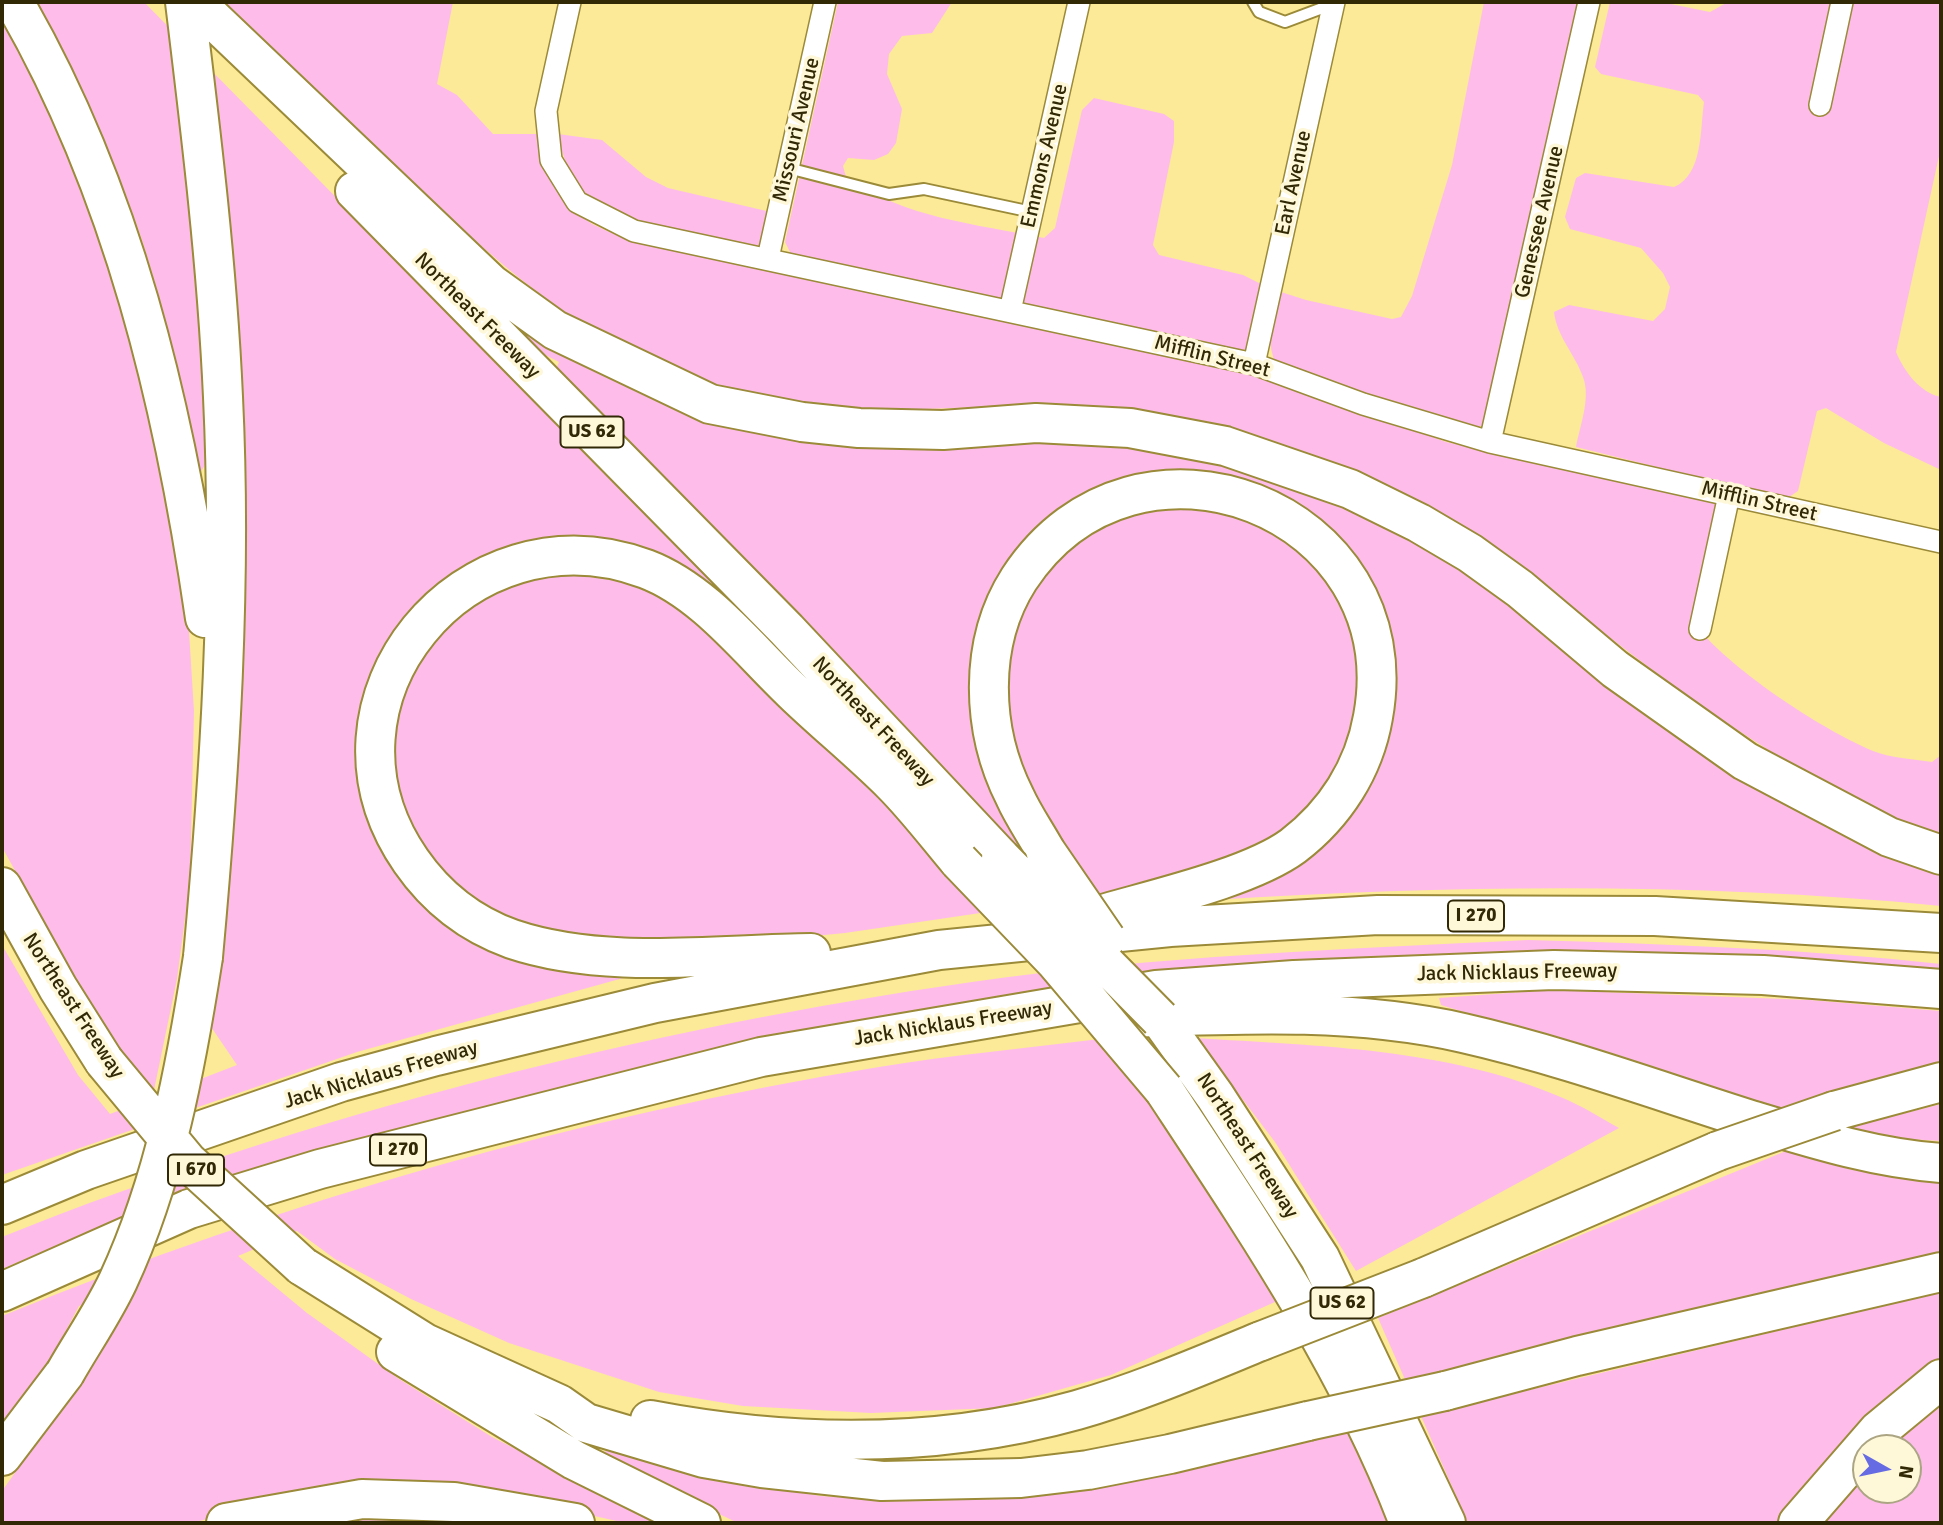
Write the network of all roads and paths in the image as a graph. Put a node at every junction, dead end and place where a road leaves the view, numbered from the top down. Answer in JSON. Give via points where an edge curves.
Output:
{"nodes":[{"id":1,"x":14,"y":2,"type":"edge"},
{"id":2,"x":186,"y":2,"type":"edge"},
{"id":3,"x":195,"y":2,"type":"edge"},
{"id":4,"x":570,"y":2,"type":"edge"},
{"id":5,"x":825,"y":2,"type":"edge"},
{"id":6,"x":1080,"y":2,"type":"edge"},
{"id":7,"x":1253,"y":2,"type":"edge"},
{"id":8,"x":1332,"y":2,"type":"edge"},
{"id":9,"x":1589,"y":2,"type":"edge"},
{"id":10,"x":1842,"y":2,"type":"edge"},
{"id":11,"x":1820,"y":105,"type":"dead end"},
{"id":12,"x":788,"y":168,"type":"junction"},
{"id":13,"x":1032,"y":212,"type":"junction"},
{"id":14,"x":768,"y":258,"type":"junction"},
{"id":15,"x":1010,"y":311,"type":"junction"},
{"id":16,"x":1254,"y":364,"type":"junction"},
{"id":17,"x":1490,"y":442,"type":"junction"},
{"id":18,"x":1730,"y":495,"type":"junction"},
{"id":19,"x":1941,"y":542,"type":"edge"},
{"id":20,"x":1700,"y":629,"type":"dead end"},
{"id":21,"x":219,"y":714,"type":"junction"},
{"id":22,"x":1941,"y":855,"type":"edge"},
{"id":23,"x":2,"y":887,"type":"edge"},
{"id":24,"x":1941,"y":933,"type":"edge"},
{"id":25,"x":1010,"y":942,"type":"junction"},
{"id":26,"x":939,"y":950,"type":"junction"},
{"id":27,"x":1941,"y":989,"type":"edge"},
{"id":28,"x":1019,"y":1015,"type":"junction"},
{"id":29,"x":1160,"y":1019,"type":"junction"},
{"id":30,"x":1941,"y":1082,"type":"edge"},
{"id":31,"x":1941,"y":1163,"type":"edge"},
{"id":32,"x":2,"y":1205,"type":"edge"},
{"id":33,"x":302,"y":1266,"type":"junction"},
{"id":34,"x":1941,"y":1272,"type":"edge"},
{"id":35,"x":2,"y":1292,"type":"edge"},
{"id":36,"x":1941,"y":1379,"type":"edge"},
{"id":37,"x":559,"y":1404,"type":"junction"},
{"id":38,"x":2,"y":1456,"type":"edge"},
{"id":39,"x":226,"y":1523,"type":"edge"},
{"id":40,"x":575,"y":1523,"type":"edge"},
{"id":41,"x":701,"y":1523,"type":"edge"},
{"id":42,"x":1409,"y":1523,"type":"edge"},
{"id":43,"x":1446,"y":1523,"type":"edge"},
{"id":44,"x":1798,"y":1523,"type":"edge"}],
"edges":[{"from":1,"to":21,"type":"highway","via":[[39,44],[103,188],[147,321],[190,514]]},
{"from":2,"to":21,"type":"highway","via":[[223,398],[225,562]]},
{"from":2,"to":29,"type":"highway","name":"Northeast Freeway","number":"US 62","bridge":true,"via":[[370,207],[788,630],[1001,858]]},
{"from":3,"to":22,"type":"highway","via":[[491,284],[555,330],[710,404],[736,410],[859,428],[943,430],[1036,423],[1130,428],[1225,446],[1340,485],[1470,554],[1520,589],[1615,669],[1745,761],[1889,837]]},
{"from":4,"to":14,"type":"street","name":"Mifflin Street","via":[[546,111],[551,160],[576,202],[634,231]]},
{"from":5,"to":12,"type":"street","name":"Missouri Avenue"},
{"from":6,"to":13,"type":"street","name":"Emmons Avenue"},
{"from":7,"to":8,"type":"lane","via":[[1259,12],[1285,22]]},
{"from":8,"to":16,"type":"street","name":"Earl Avenue"},
{"from":9,"to":17,"type":"street","name":"Genessee Avenue"},
{"from":10,"to":11,"type":"street"},
{"from":12,"to":13,"type":"lane","via":[[889,194],[924,189]]},
{"from":12,"to":14,"type":"street","name":"Missouri Avenue"},
{"from":13,"to":15,"type":"street","name":"Emmons Avenue"},
{"from":14,"to":15,"type":"street","name":"Mifflin Street"},
{"from":15,"to":16,"type":"street","name":"Mifflin Street"},
{"from":16,"to":17,"type":"street","name":"Mifflin Street","via":[[1363,404]]},
{"from":17,"to":18,"type":"street","name":"Mifflin Street"},
{"from":18,"to":19,"type":"street","name":"Mifflin Street"},
{"from":18,"to":20,"type":"street"},
{"from":21,"to":38,"type":"highway","bridge":true,"via":[[217,806],[203,957],[190,1043],[155,1184],[118,1281],[65,1373]]},
{"from":23,"to":33,"type":"highway","name":"Northeast Freeway","number":"I 670","bridge":true,"via":[[104,1061],[187,1161]]},
{"from":24,"to":25,"type":"highway","name":"Jack Nicklaus Freeway","number":"I 270","via":[[1655,916],[1378,915]]},
{"from":25,"to":26,"type":"highway","name":"Jack Nicklaus Freeway","number":"I 270"},
{"from":25,"to":29,"type":"highway","bridge":true,"via":[[1242,872],[1290,848],[1323,821],[1346,788],[1370,736],[1378,683],[1376,656],[1359,600],[1333,558],[1271,509],[1243,497],[1196,489],[1132,495],[1096,509],[1063,529],[1031,562],[1005,601],[990,647],[989,696],[995,741],[1013,795],[1045,849]]},
{"from":26,"to":32,"type":"highway","name":"Jack Nicklaus Freeway","number":"I 270","via":[[656,1003],[436,1056],[341,1082],[86,1170]]},
{"from":26,"to":42,"type":"highway","bridge":true,"via":[[727,958],[589,954],[535,946],[484,926],[439,895],[394,831],[378,780],[377,723],[400,659],[420,625],[484,576],[521,562],[565,556],[606,558],[647,569],[687,592],[724,623],[894,784],[959,861],[1055,961],[1164,1090],[1322,1338]]},
{"from":27,"to":28,"type":"highway","name":"Jack Nicklaus Freeway","number":"I 270","via":[[1763,975],[1554,970],[1156,990]]},
{"from":28,"to":31,"type":"highway","via":[[1079,1020],[1254,1013],[1427,1026],[1549,1057],[1828,1143],[1906,1161]]},
{"from":28,"to":35,"type":"highway","name":"Jack Nicklaus Freeway","number":"I 270","via":[[761,1057],[320,1170],[189,1209]]},
{"from":29,"to":43,"type":"highway","name":"Northeast Freeway","number":"US 62","via":[[1320,1258]]},
{"from":30,"to":37,"type":"highway","bridge":true,"via":[[1834,1111],[1718,1151],[1423,1278],[1150,1387],[1076,1411],[994,1429],[828,1441],[735,1434],[603,1407]]},
{"from":33,"to":37,"type":"highway","via":[[425,1343]]},
{"from":33,"to":41,"type":"highway","via":[[354,1325],[575,1461]]},
{"from":34,"to":37,"type":"highway","bridge":true,"via":[[1170,1454],[1088,1470],[993,1480],[882,1481],[704,1458],[586,1423]]},
{"from":36,"to":44,"type":"highway","via":[[1878,1432]]},
{"from":39,"to":40,"type":"highway","via":[[362,1499],[454,1502]]}]}
